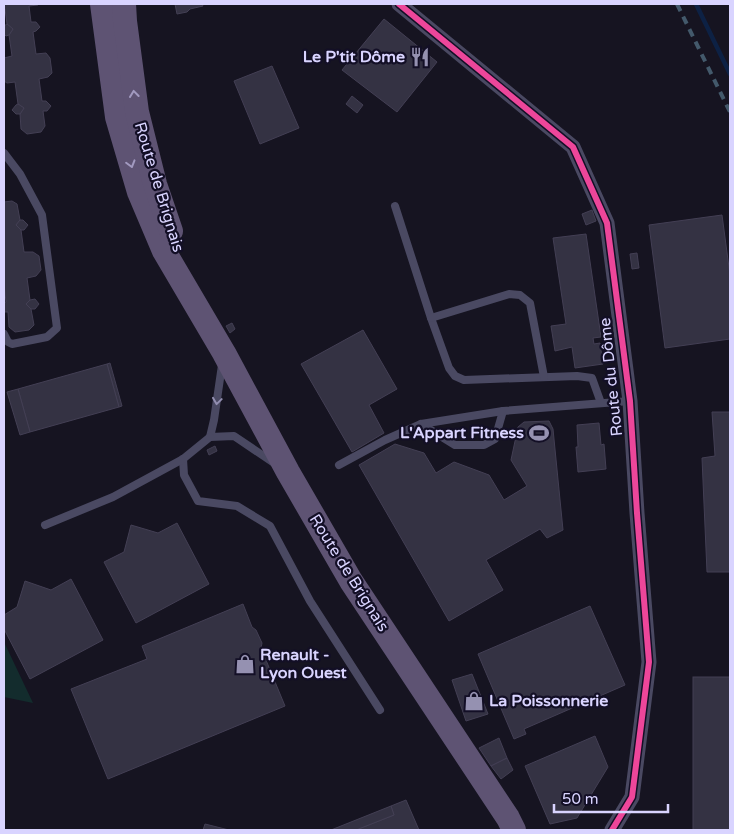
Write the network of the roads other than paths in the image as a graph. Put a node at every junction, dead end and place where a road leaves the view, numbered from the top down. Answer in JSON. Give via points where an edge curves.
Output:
{"nodes":[{"id":1,"x":102,"y":4,"type":"edge"},
{"id":2,"x":124,"y":4,"type":"edge"},
{"id":3,"x":399,"y":4,"type":"edge"},
{"id":4,"x":4,"y":153,"type":"edge"},
{"id":5,"x":395,"y":206,"type":"dead end"},
{"id":6,"x":198,"y":308,"type":"junction"},
{"id":7,"x":431,"y":318,"type":"junction"},
{"id":8,"x":4,"y":334,"type":"edge"},
{"id":9,"x":224,"y":353,"type":"junction"},
{"id":10,"x":544,"y":377,"type":"junction"},
{"id":11,"x":630,"y":401,"type":"junction"},
{"id":12,"x":601,"y":403,"type":"junction"},
{"id":13,"x":503,"y":411,"type":"junction"},
{"id":14,"x":421,"y":424,"type":"junction"},
{"id":15,"x":210,"y":437,"type":"junction"},
{"id":16,"x":183,"y":459,"type":"junction"},
{"id":17,"x":339,"y":465,"type":"dead end"},
{"id":18,"x":288,"y":472,"type":"junction"},
{"id":19,"x":45,"y":525,"type":"dead end"},
{"id":20,"x":380,"y":710,"type":"dead end"},
{"id":21,"x":514,"y":830,"type":"edge"},
{"id":22,"x":612,"y":830,"type":"edge"}],
"edges":[{"from":1,"to":6,"type":"main road","name":"Route de Brignais","one_way":true,"via":[[117,117],[139,192],[164,251]]},
{"from":6,"to":2,"type":"main road","name":"Route de Brignais","one_way":true,"via":[[155,184],[137,112]]},
{"from":3,"to":11,"type":"street","name":"Route du Dôme","via":[[573,147],[606,223]]},
{"from":4,"to":8,"type":"lane","via":[[20,174],[42,215],[57,328],[47,337],[12,344]]},
{"from":5,"to":7,"type":"lane"},
{"from":6,"to":9,"type":"main road","name":"Route de Brignais"},
{"from":7,"to":10,"type":"lane","via":[[455,376],[464,380]]},
{"from":7,"to":10,"type":"lane","via":[[509,294],[520,295],[530,303]]},
{"from":9,"to":15,"type":"lane","one_way":true},
{"from":9,"to":18,"type":"main road","name":"Route de Brignais"},
{"from":10,"to":12,"type":"lane","via":[[592,378]]},
{"from":11,"to":12,"type":"lane"},
{"from":11,"to":22,"type":"street","name":"Route du Dôme","via":[[650,662],[632,798]]},
{"from":12,"to":13,"type":"lane"},
{"from":13,"to":14,"type":"lane"},
{"from":13,"to":14,"type":"lane","via":[[495,439],[484,446],[455,445]]},
{"from":14,"to":17,"type":"lane"},
{"from":15,"to":16,"type":"lane"},
{"from":15,"to":18,"type":"lane","via":[[234,436]]},
{"from":16,"to":19,"type":"lane","via":[[113,497]]},
{"from":16,"to":20,"type":"lane","via":[[184,475],[198,501],[237,506],[270,526],[310,601]]},
{"from":18,"to":21,"type":"main road","name":"Route de Brignais","via":[[351,581]]}]}
